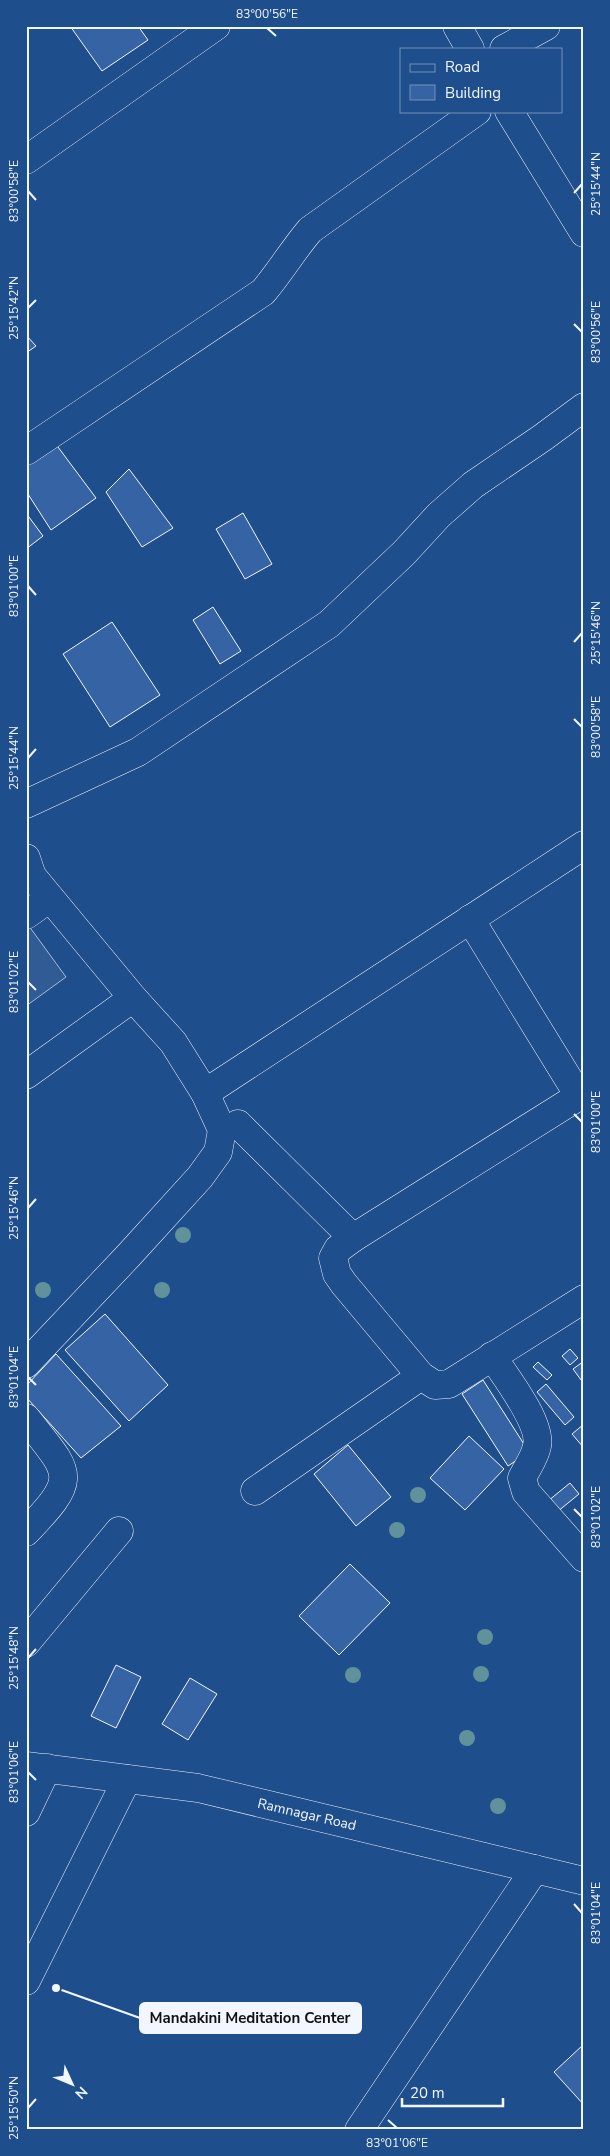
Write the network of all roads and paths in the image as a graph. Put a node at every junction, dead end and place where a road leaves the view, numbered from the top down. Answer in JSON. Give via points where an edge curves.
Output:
{"nodes":[{"id":1,"x":216,"y":26,"type":"edge"},
{"id":2,"x":457,"y":26,"type":"edge"},
{"id":3,"x":546,"y":26,"type":"edge"},
{"id":4,"x":469,"y":48,"type":"edge"},
{"id":5,"x":506,"y":48,"type":"edge"},
{"id":6,"x":476,"y":112,"type":"edge"},
{"id":7,"x":510,"y":112,"type":"edge"},
{"id":8,"x":26,"y":160,"type":"edge"},
{"id":9,"x":584,"y":233,"type":"edge"},
{"id":10,"x":584,"y":407,"type":"edge"},
{"id":11,"x":26,"y":451,"type":"edge"},
{"id":12,"x":26,"y":804,"type":"edge"},
{"id":13,"x":584,"y":845,"type":"edge"},
{"id":14,"x":26,"y":858,"type":"edge"},
{"id":15,"x":50,"y":898,"type":"junction"},
{"id":16,"x":26,"y":915,"type":"edge"},
{"id":17,"x":470,"y":919,"type":"junction"},
{"id":18,"x":133,"y":998,"type":"junction"},
{"id":19,"x":26,"y":1075,"type":"edge"},
{"id":20,"x":205,"y":1093,"type":"junction"},
{"id":21,"x":581,"y":1095,"type":"edge"},
{"id":22,"x":238,"y":1124,"type":"dead end"},
{"id":23,"x":353,"y":1238,"type":"junction"},
{"id":24,"x":584,"y":1299,"type":"edge"},
{"id":25,"x":492,"y":1356,"type":"junction"},
{"id":26,"x":26,"y":1364,"type":"edge"},
{"id":27,"x":421,"y":1376,"type":"junction"},
{"id":28,"x":26,"y":1418,"type":"edge"},
{"id":29,"x":255,"y":1491,"type":"dead end"},
{"id":30,"x":119,"y":1530,"type":"dead end"},
{"id":31,"x":26,"y":1532,"type":"edge"},
{"id":32,"x":584,"y":1558,"type":"edge"},
{"id":33,"x":26,"y":1643,"type":"edge"},
{"id":34,"x":37,"y":1767,"type":"edge"},
{"id":35,"x":127,"y":1779,"type":"junction"},
{"id":36,"x":26,"y":1812,"type":"edge"},
{"id":37,"x":535,"y":1869,"type":"junction"},
{"id":38,"x":584,"y":1881,"type":"edge"},
{"id":39,"x":26,"y":1981,"type":"edge"},
{"id":40,"x":360,"y":2130,"type":"edge"}],
"edges":[{"from":1,"to":8,"type":"street"},
{"from":2,"to":4,"type":"street"},
{"from":3,"to":5,"type":"street"},
{"from":6,"to":11,"type":"street","via":[[310,230],[263,292]]},
{"from":7,"to":9,"type":"street"},
{"from":10,"to":12,"type":"street","via":[[473,484],[329,624],[138,752]]},
{"from":13,"to":17,"type":"street"},
{"from":14,"to":15,"type":"street","via":[[32,876]]},
{"from":15,"to":16,"type":"street"},
{"from":15,"to":18,"type":"street"},
{"from":17,"to":20,"type":"street"},
{"from":17,"to":21,"type":"street"},
{"from":18,"to":19,"type":"street"},
{"from":18,"to":20,"type":"street","via":[[173,1042]]},
{"from":20,"to":26,"type":"street","via":[[222,1130],[218,1152],[200,1177]]},
{"from":21,"to":23,"type":"street"},
{"from":22,"to":23,"type":"street"},
{"from":23,"to":27,"type":"street","via":[[338,1249],[333,1258],[337,1274]]},
{"from":24,"to":25,"type":"street"},
{"from":25,"to":27,"type":"street","via":[[448,1384],[435,1385]]},
{"from":25,"to":32,"type":"street","via":[[530,1415],[537,1432],[537,1446],[522,1478],[526,1492]]},
{"from":27,"to":29,"type":"street"},
{"from":28,"to":31,"type":"street","via":[[60,1460],[64,1474],[62,1489]]},
{"from":30,"to":33,"type":"street"},
{"from":34,"to":35,"type":"street","name":"Ramnagar Road"},
{"from":34,"to":36,"type":"street"},
{"from":35,"to":37,"type":"street","name":"Ramnagar Road","via":[[198,1788]]},
{"from":35,"to":39,"type":"street"},
{"from":37,"to":38,"type":"street","name":"Ramnagar Road"},
{"from":37,"to":40,"type":"street"}]}
